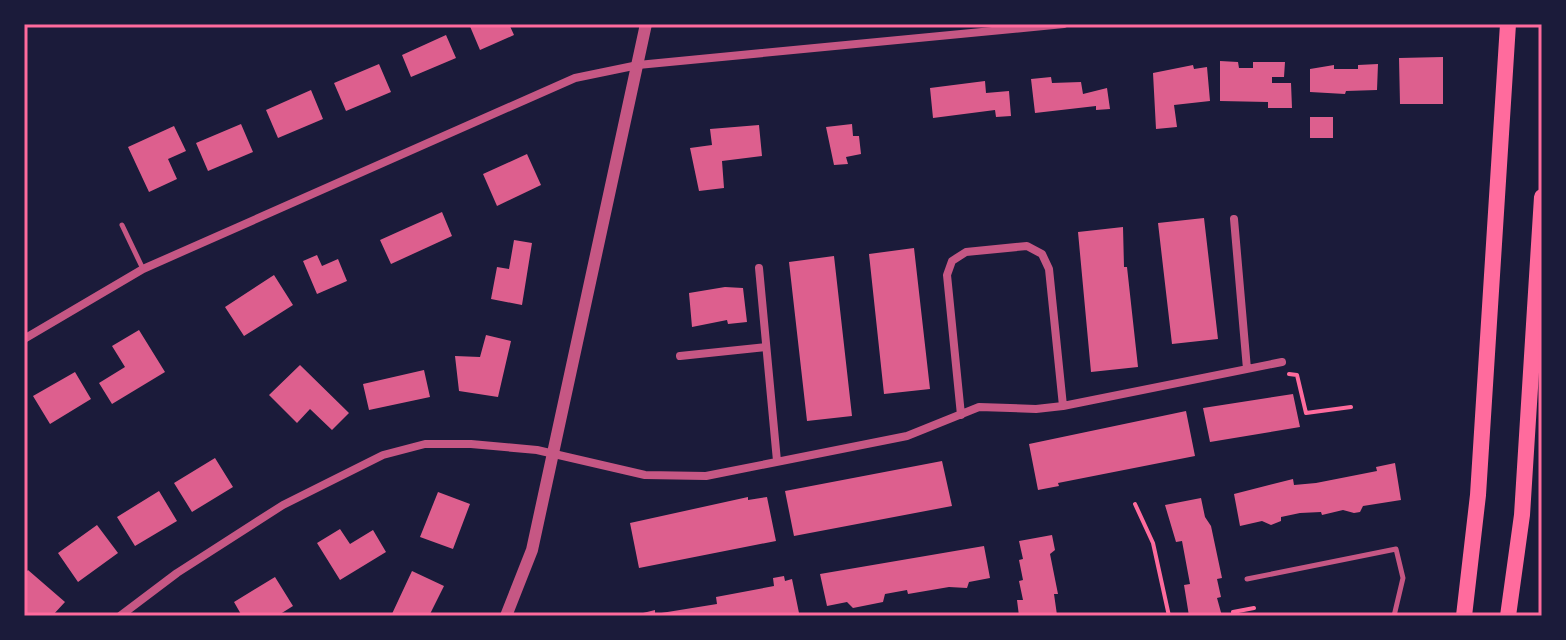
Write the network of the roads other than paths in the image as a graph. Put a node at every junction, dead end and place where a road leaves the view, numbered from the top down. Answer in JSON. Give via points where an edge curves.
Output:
{"nodes":[{"id":1,"x":646,"y":24,"type":"edge"},
{"id":2,"x":1064,"y":24,"type":"edge"},
{"id":3,"x":1508,"y":24,"type":"edge"},
{"id":4,"x":638,"y":65,"type":"junction"},
{"id":5,"x":1542,"y":197,"type":"edge"},
{"id":6,"x":1234,"y":219,"type":"dead end"},
{"id":7,"x":122,"y":225,"type":"dead end"},
{"id":8,"x":759,"y":268,"type":"dead end"},
{"id":9,"x":143,"y":269,"type":"junction"},
{"id":10,"x":24,"y":339,"type":"edge"},
{"id":11,"x":766,"y":347,"type":"junction"},
{"id":12,"x":680,"y":356,"type":"dead end"},
{"id":13,"x":1282,"y":362,"type":"dead end"},
{"id":14,"x":1247,"y":369,"type":"junction"},
{"id":15,"x":1063,"y":406,"type":"junction"},
{"id":16,"x":961,"y":415,"type":"junction"},
{"id":17,"x":555,"y":453,"type":"junction"},
{"id":18,"x":777,"y":461,"type":"junction"},
{"id":19,"x":1247,"y":579,"type":"dead end"},
{"id":20,"x":120,"y":616,"type":"edge"},
{"id":21,"x":506,"y":616,"type":"edge"},
{"id":22,"x":1394,"y":616,"type":"edge"},
{"id":23,"x":1464,"y":616,"type":"edge"},
{"id":24,"x":1508,"y":616,"type":"edge"}],
"edges":[{"from":1,"to":4,"type":"street"},
{"from":2,"to":4,"type":"street"},
{"from":3,"to":23,"type":"highway","via":[[1478,495]]},
{"from":4,"to":9,"type":"street","via":[[575,78]]},
{"from":4,"to":17,"type":"street"},
{"from":5,"to":24,"type":"highway","via":[[1522,515]]},
{"from":6,"to":14,"type":"street"},
{"from":7,"to":9,"type":"lane"},
{"from":8,"to":11,"type":"street"},
{"from":9,"to":10,"type":"street"},
{"from":11,"to":12,"type":"street"},
{"from":11,"to":18,"type":"street"},
{"from":13,"to":14,"type":"street"},
{"from":14,"to":15,"type":"street"},
{"from":15,"to":16,"type":"street","via":[[979,407]]},
{"from":15,"to":16,"type":"street","via":[[1049,269],[1042,254],[1027,246],[966,252],[952,261],[947,275]]},
{"from":16,"to":18,"type":"street","via":[[907,436]]},
{"from":17,"to":18,"type":"street","via":[[645,475],[676,477]]},
{"from":17,"to":20,"type":"street","via":[[425,444],[383,455],[283,505]]},
{"from":17,"to":21,"type":"street","via":[[532,550]]},
{"from":19,"to":22,"type":"lane","via":[[1396,549],[1403,578]]}]}
